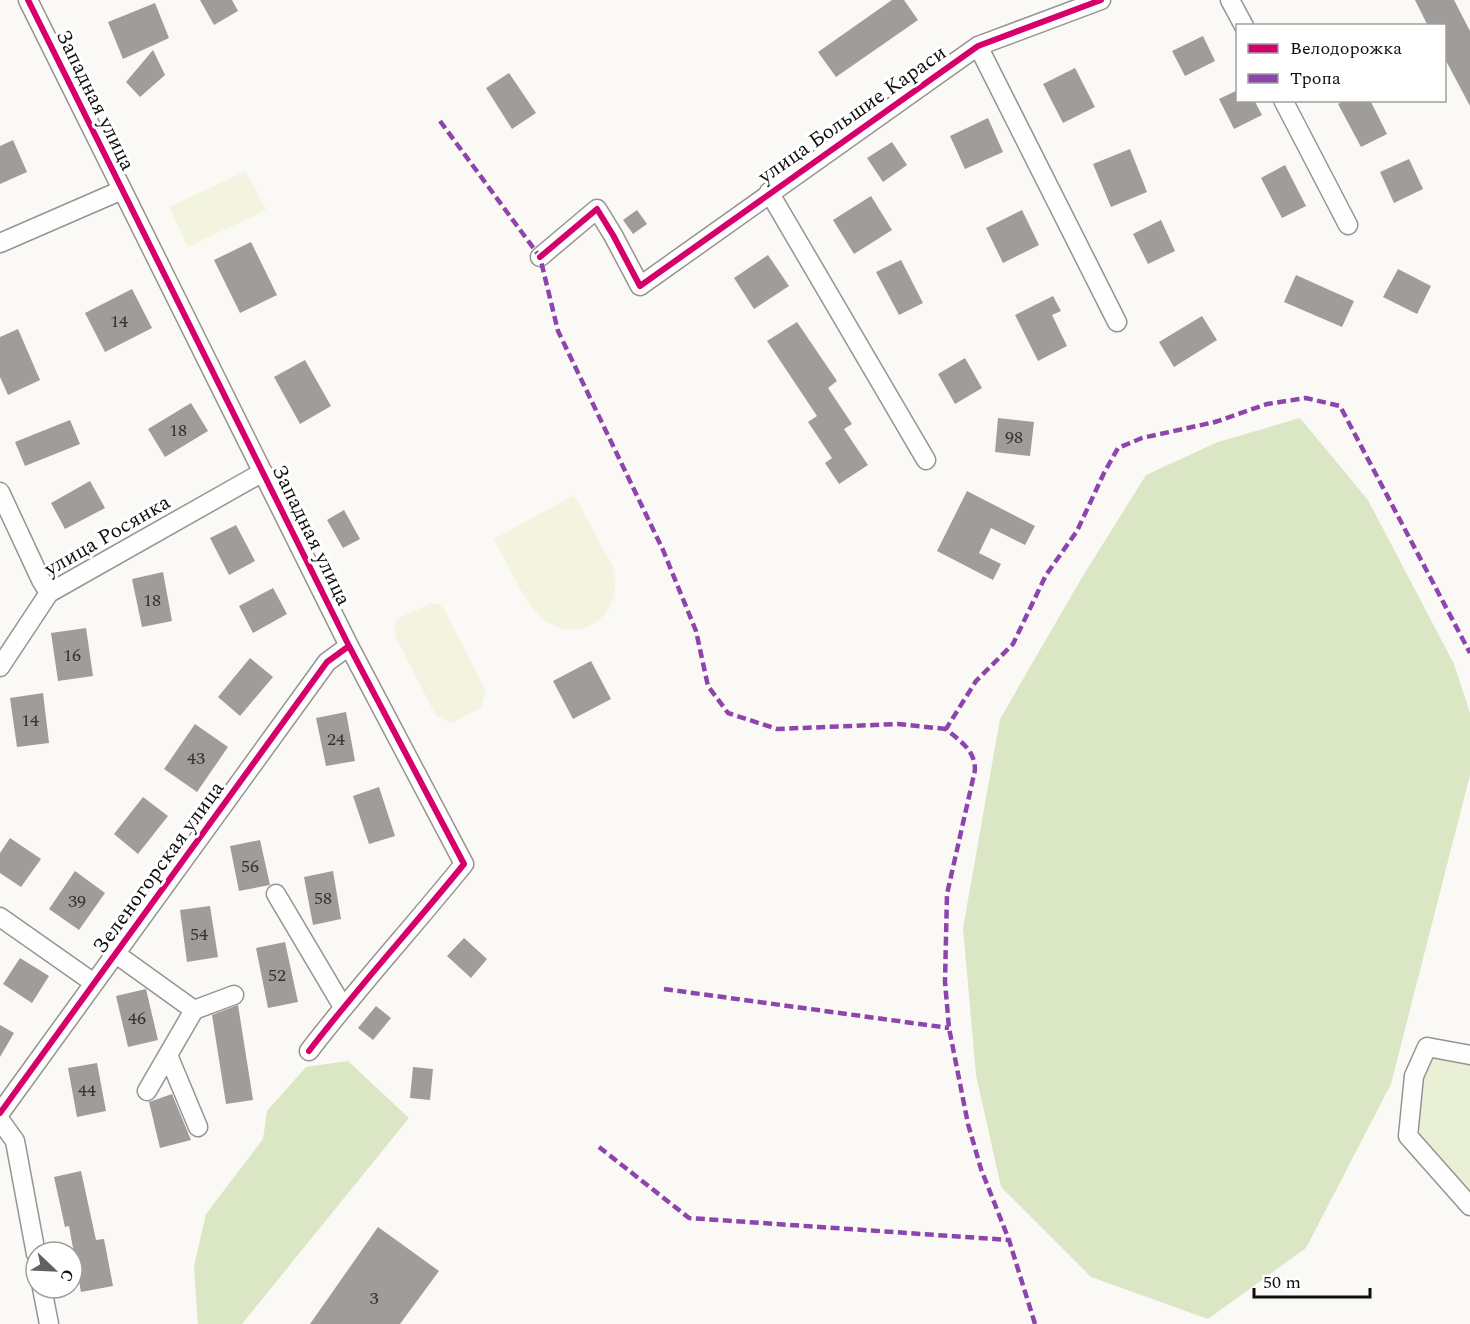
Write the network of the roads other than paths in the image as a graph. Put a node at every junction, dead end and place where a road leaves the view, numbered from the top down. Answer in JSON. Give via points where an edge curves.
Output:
{"nodes":[{"id":1,"x":1101,"y":0,"type":"edge"},
{"id":2,"x":1230,"y":0,"type":"edge"},
{"id":3,"x":32,"y":2,"type":"edge"},
{"id":4,"x":1243,"y":24,"type":"edge"},
{"id":5,"x":978,"y":46,"type":"junction"},
{"id":6,"x":1284,"y":102,"type":"edge"},
{"id":7,"x":122,"y":190,"type":"junction"},
{"id":8,"x":769,"y":192,"type":"junction"},
{"id":9,"x":1348,"y":225,"type":"dead end"},
{"id":10,"x":0,"y":243,"type":"edge"},
{"id":11,"x":540,"y":256,"type":"dead end"},
{"id":12,"x":1116,"y":322,"type":"dead end"},
{"id":13,"x":926,"y":460,"type":"dead end"},
{"id":14,"x":263,"y":472,"type":"junction"},
{"id":15,"x":0,"y":492,"type":"edge"},
{"id":16,"x":50,"y":593,"type":"junction"},
{"id":17,"x":349,"y":646,"type":"junction"},
{"id":18,"x":0,"y":667,"type":"edge"},
{"id":19,"x":276,"y":894,"type":"dead end"},
{"id":20,"x":0,"y":917,"type":"edge"},
{"id":21,"x":116,"y":954,"type":"junction"},
{"id":22,"x":94,"y":983,"type":"junction"},
{"id":23,"x":234,"y":995,"type":"dead end"},
{"id":24,"x":343,"y":1007,"type":"junction"},
{"id":25,"x":194,"y":1010,"type":"junction"},
{"id":26,"x":309,"y":1051,"type":"dead end"},
{"id":27,"x":168,"y":1054,"type":"junction"},
{"id":28,"x":1470,"y":1055,"type":"edge"},
{"id":29,"x":147,"y":1091,"type":"dead end"},
{"id":30,"x":0,"y":1113,"type":"edge"},
{"id":31,"x":0,"y":1120,"type":"edge"},
{"id":32,"x":198,"y":1127,"type":"dead end"},
{"id":33,"x":1470,"y":1206,"type":"edge"},
{"id":34,"x":33,"y":1240,"type":"edge"},
{"id":35,"x":44,"y":1300,"type":"edge"},
{"id":36,"x":49,"y":1324,"type":"edge"}],
"edges":[{"from":1,"to":5,"type":"street","name":"улица Большие Караси"},
{"from":2,"to":4,"type":"street"},
{"from":3,"to":7,"type":"street","name":"Западная улица"},
{"from":5,"to":8,"type":"street","name":"улица Большие Караси"},
{"from":5,"to":12,"type":"street"},
{"from":6,"to":9,"type":"street"},
{"from":7,"to":10,"type":"street"},
{"from":7,"to":14,"type":"street","name":"Западная улица"},
{"from":8,"to":11,"type":"street","name":"улица Большие Караси","via":[[640,286],[597,209]]},
{"from":8,"to":13,"type":"street"},
{"from":14,"to":16,"type":"street","name":"улица Росянка"},
{"from":14,"to":17,"type":"street","name":"Западная улица"},
{"from":15,"to":16,"type":"street"},
{"from":16,"to":18,"type":"street","name":"улица Росянка"},
{"from":17,"to":21,"type":"street","name":"Зеленогорская улица","via":[[327,662]]},
{"from":17,"to":24,"type":"street","name":"Западная улица","via":[[464,864]]},
{"from":19,"to":24,"type":"street"},
{"from":20,"to":22,"type":"street"},
{"from":21,"to":22,"type":"street","name":"Зеленогорская улица"},
{"from":21,"to":25,"type":"street"},
{"from":22,"to":30,"type":"street","name":"Зеленогорская улица"},
{"from":23,"to":25,"type":"street"},
{"from":24,"to":26,"type":"street","name":"Западная улица"},
{"from":25,"to":27,"type":"street"},
{"from":27,"to":29,"type":"street"},
{"from":27,"to":32,"type":"street"},
{"from":28,"to":33,"type":"street","via":[[1427,1047],[1414,1076],[1408,1136]]},
{"from":31,"to":34,"type":"street","via":[[15,1141]]},
{"from":35,"to":36,"type":"street"}]}
